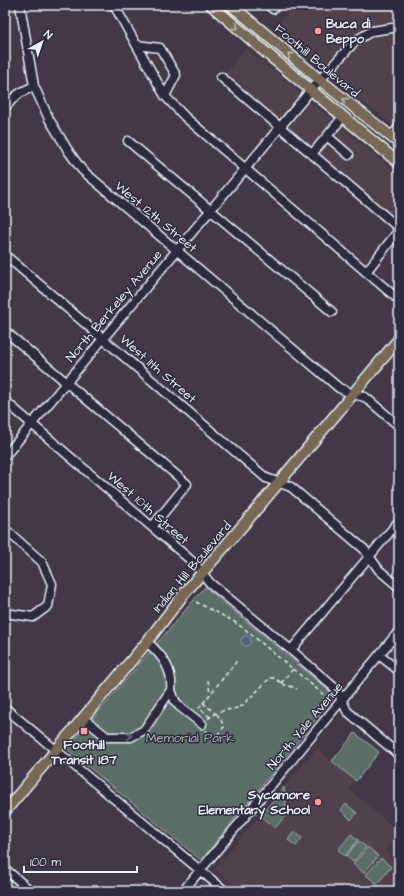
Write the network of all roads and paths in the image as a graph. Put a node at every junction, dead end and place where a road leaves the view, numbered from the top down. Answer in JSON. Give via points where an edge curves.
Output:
{"nodes":[{"id":1,"x":20,"y":5,"type":"edge"},
{"id":2,"x":114,"y":5,"type":"edge"},
{"id":3,"x":211,"y":5,"type":"edge"},
{"id":4,"x":231,"y":5,"type":"edge"},
{"id":5,"x":268,"y":5,"type":"edge"},
{"id":6,"x":278,"y":5,"type":"edge"},
{"id":7,"x":399,"y":27,"type":"edge"},
{"id":8,"x":137,"y":45,"type":"junction"},
{"id":9,"x":221,"y":77,"type":"dead end"},
{"id":10,"x":320,"y":80,"type":"junction"},
{"id":11,"x":34,"y":86,"type":"junction"},
{"id":12,"x":311,"y":90,"type":"junction"},
{"id":13,"x":165,"y":96,"type":"junction"},
{"id":14,"x":5,"y":108,"type":"edge"},
{"id":15,"x":343,"y":117,"type":"junction"},
{"id":16,"x":280,"y":127,"type":"junction"},
{"id":17,"x":399,"y":127,"type":"edge"},
{"id":18,"x":327,"y":136,"type":"junction"},
{"id":19,"x":395,"y":140,"type":"edge"},
{"id":20,"x":128,"y":141,"type":"dead end"},
{"id":21,"x":312,"y":154,"type":"junction"},
{"id":22,"x":349,"y":155,"type":"dead end"},
{"id":23,"x":399,"y":162,"type":"edge"},
{"id":24,"x":245,"y":169,"type":"junction"},
{"id":25,"x":211,"y":210,"type":"junction"},
{"id":26,"x":399,"y":228,"type":"edge"},
{"id":27,"x":176,"y":250,"type":"junction"},
{"id":28,"x":5,"y":255,"type":"edge"},
{"id":29,"x":366,"y":272,"type":"junction"},
{"id":30,"x":399,"y":300,"type":"edge"},
{"id":31,"x":332,"y":312,"type":"dead end"},
{"id":32,"x":5,"y":331,"type":"edge"},
{"id":33,"x":103,"y":338,"type":"junction"},
{"id":34,"x":399,"y":339,"type":"edge"},
{"id":35,"x":66,"y":383,"type":"junction"},
{"id":36,"x":353,"y":394,"type":"junction"},
{"id":37,"x":5,"y":401,"type":"edge"},
{"id":38,"x":32,"y":424,"type":"junction"},
{"id":39,"x":399,"y":426,"type":"edge"},
{"id":40,"x":5,"y":456,"type":"edge"},
{"id":41,"x":279,"y":483,"type":"junction"},
{"id":42,"x":399,"y":521,"type":"edge"},
{"id":43,"x":152,"y":527,"type":"junction"},
{"id":44,"x":5,"y":529,"type":"edge"},
{"id":45,"x":369,"y":557,"type":"junction"},
{"id":46,"x":202,"y":573,"type":"junction"},
{"id":47,"x":399,"y":587,"type":"edge"},
{"id":48,"x":196,"y":602,"type":"dead end"},
{"id":49,"x":5,"y":613,"type":"edge"},
{"id":50,"x":399,"y":631,"type":"edge"},
{"id":51,"x":147,"y":642,"type":"junction"},
{"id":52,"x":292,"y":650,"type":"junction"},
{"id":53,"x":379,"y":655,"type":"junction"},
{"id":54,"x":237,"y":661,"type":"dead end"},
{"id":55,"x":293,"y":669,"type":"junction"},
{"id":56,"x":399,"y":671,"type":"edge"},
{"id":57,"x":208,"y":680,"type":"dead end"},
{"id":58,"x":281,"y":683,"type":"junction"},
{"id":59,"x":297,"y":689,"type":"dead end"},
{"id":60,"x":171,"y":690,"type":"junction"},
{"id":61,"x":210,"y":694,"type":"junction"},
{"id":62,"x":330,"y":700,"type":"dead end"},
{"id":63,"x":342,"y":701,"type":"junction"},
{"id":64,"x":203,"y":703,"type":"junction"},
{"id":65,"x":5,"y":708,"type":"edge"},
{"id":66,"x":216,"y":713,"type":"junction"},
{"id":67,"x":83,"y":718,"type":"junction"},
{"id":68,"x":210,"y":718,"type":"junction"},
{"id":69,"x":202,"y":724,"type":"junction"},
{"id":70,"x":56,"y":750,"type":"junction"},
{"id":71,"x":399,"y":755,"type":"edge"},
{"id":72,"x":5,"y":811,"type":"edge"},
{"id":73,"x":5,"y":869,"type":"edge"},
{"id":74,"x":200,"y":870,"type":"junction"},
{"id":75,"x":32,"y":891,"type":"edge"},
{"id":76,"x":183,"y":891,"type":"edge"},
{"id":77,"x":225,"y":891,"type":"edge"}],
"edges":[{"from":1,"to":11,"type":"street","name":"West 12th Street"},
{"from":2,"to":8,"type":"street"},
{"from":3,"to":12,"type":"main road","name":"Foothill Boulevard","one_way":true},
{"from":10,"to":4,"type":"main road","name":"Foothill Boulevard","one_way":true},
{"from":5,"to":6,"type":"street","via":[[273,9]]},
{"from":7,"to":10,"type":"street","name":"North Berkeley Avenue","via":[[372,31],[355,41]]},
{"from":8,"to":13,"type":"street"},
{"from":8,"to":13,"type":"street","via":[[160,48],[176,75]]},
{"from":9,"to":16,"type":"street"},
{"from":10,"to":12,"type":"street","name":"North Berkeley Avenue"},
{"from":19,"to":10,"type":"main road","name":"Foothill Boulevard","one_way":true},
{"from":11,"to":14,"type":"street","via":[[13,98]]},
{"from":11,"to":27,"type":"street","name":"West 12th Street","via":[[49,119],[82,170]]},
{"from":12,"to":15,"type":"main road","name":"Foothill Boulevard"},
{"from":12,"to":16,"type":"street","name":"North Berkeley Avenue"},
{"from":13,"to":24,"type":"street","via":[[185,117]]},
{"from":15,"to":18,"type":"street"},
{"from":15,"to":23,"type":"main road","name":"Foothill Boulevard"},
{"from":16,"to":21,"type":"street"},
{"from":16,"to":24,"type":"street","name":"North Berkeley Avenue"},
{"from":17,"to":19,"type":"street"},
{"from":18,"to":21,"type":"street"},
{"from":18,"to":22,"type":"street"},
{"from":20,"to":25,"type":"street"},
{"from":21,"to":26,"type":"street"},
{"from":24,"to":25,"type":"street","name":"North Berkeley Avenue"},
{"from":24,"to":29,"type":"street"},
{"from":25,"to":27,"type":"street","name":"North Berkeley Avenue"},
{"from":25,"to":31,"type":"street"},
{"from":26,"to":29,"type":"street"},
{"from":27,"to":33,"type":"street","name":"North Berkeley Avenue"},
{"from":27,"to":36,"type":"street","name":"West 12th Street","via":[[339,388]]},
{"from":28,"to":33,"type":"street","name":"West 11th Street"},
{"from":29,"to":30,"type":"street"},
{"from":32,"to":35,"type":"street"},
{"from":33,"to":35,"type":"street","name":"North Berkeley Avenue"},
{"from":33,"to":41,"type":"street","name":"West 11th Street","via":[[266,478]]},
{"from":34,"to":36,"type":"main road","name":"Indian Hill Boulevard"},
{"from":35,"to":38,"type":"street","name":"North Berkeley Avenue"},
{"from":35,"to":43,"type":"street","via":[[187,484]]},
{"from":36,"to":39,"type":"street","name":"West 12th Street","via":[[365,397]]},
{"from":36,"to":41,"type":"main road","name":"Indian Hill Boulevard"},
{"from":37,"to":38,"type":"street","name":"West 10th Street"},
{"from":38,"to":40,"type":"street","name":"North Berkeley Avenue"},
{"from":38,"to":43,"type":"street","name":"West 10th Street"},
{"from":41,"to":45,"type":"street","name":"West 11th Street","via":[[291,487],[364,549]]},
{"from":41,"to":46,"type":"main road","name":"Indian Hill Boulevard"},
{"from":42,"to":45,"type":"street"},
{"from":43,"to":46,"type":"street","name":"West 10th Street"},
{"from":44,"to":49,"type":"street","via":[[42,562],[52,584],[48,606],[33,617]]},
{"from":45,"to":47,"type":"street","name":"West 11th Street","via":[[379,570]]},
{"from":45,"to":52,"type":"street"},
{"from":46,"to":51,"type":"main road","name":"Indian Hill Boulevard"},
{"from":46,"to":52,"type":"street","name":"West 10th Street","via":[[210,583]]},
{"from":48,"to":55,"type":"path","via":[[233,621]]},
{"from":50,"to":53,"type":"street","name":"North Yale Avenue"},
{"from":51,"to":60,"type":"street","via":[[167,665],[172,682]]},
{"from":51,"to":67,"type":"main road","name":"Indian Hill Boulevard"},
{"from":52,"to":63,"type":"street","name":"West 10th Street","via":[[337,690]]},
{"from":53,"to":56,"type":"street"},
{"from":53,"to":63,"type":"street","name":"North Yale Avenue"},
{"from":54,"to":61,"type":"path"},
{"from":55,"to":58,"type":"path"},
{"from":55,"to":62,"type":"path"},
{"from":57,"to":61,"type":"path"},
{"from":58,"to":59,"type":"path"},
{"from":58,"to":66,"type":"path","via":[[270,678],[242,706]]},
{"from":67,"to":60,"type":"street","one_way":true,"via":[[106,737],[131,737],[144,730]]},
{"from":60,"to":69,"type":"street","via":[[179,706]]},
{"from":61,"to":64,"type":"path"},
{"from":63,"to":71,"type":"street","name":"West 10th Street","via":[[347,711]]},
{"from":63,"to":74,"type":"street","name":"North Yale Avenue"},
{"from":64,"to":66,"type":"path"},
{"from":64,"to":68,"type":"path","via":[[199,708]]},
{"from":65,"to":70,"type":"street"},
{"from":66,"to":68,"type":"path"},
{"from":66,"to":69,"type":"path","via":[[224,727],[217,735],[210,735]]},
{"from":67,"to":70,"type":"main road","name":"Indian Hill Boulevard"},
{"from":68,"to":69,"type":"path"},
{"from":70,"to":72,"type":"main road","name":"Indian Hill Boulevard"},
{"from":70,"to":74,"type":"street"},
{"from":73,"to":75,"type":"street"},
{"from":74,"to":76,"type":"street","name":"North Yale Avenue"},
{"from":74,"to":77,"type":"street"}]}
